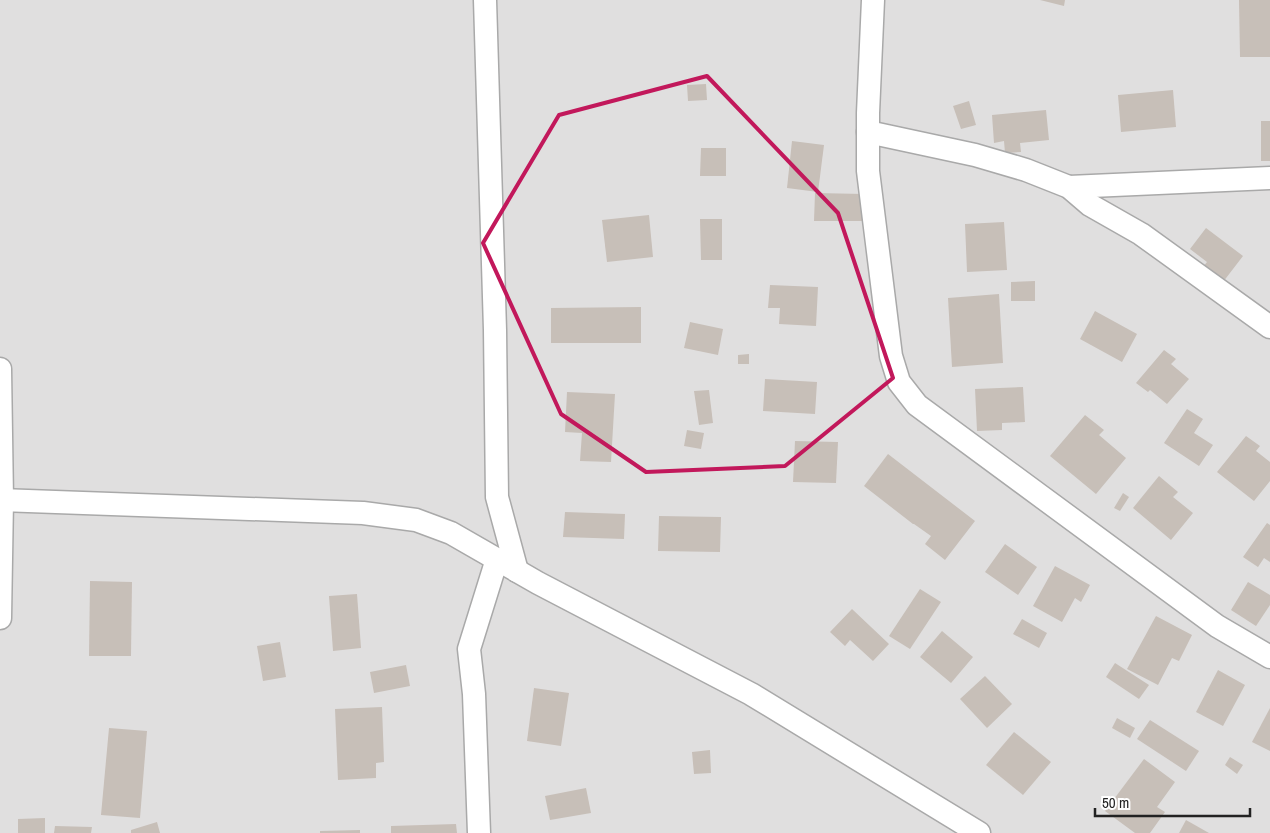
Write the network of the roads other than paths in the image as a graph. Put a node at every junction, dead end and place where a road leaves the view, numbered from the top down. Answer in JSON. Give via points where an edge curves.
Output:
{"nodes":[{"id":1,"x":485,"y":0,"type":"edge"},
{"id":2,"x":873,"y":0,"type":"edge"},
{"id":3,"x":868,"y":132,"type":"junction"},
{"id":4,"x":1270,"y":178,"type":"edge"},
{"id":5,"x":1069,"y":187,"type":"junction"},
{"id":6,"x":1270,"y":328,"type":"edge"},
{"id":7,"x":0,"y":369,"type":"edge"},
{"id":8,"x":1,"y":500,"type":"edge"},
{"id":9,"x":497,"y":559,"type":"junction"},
{"id":10,"x":517,"y":571,"type":"junction"},
{"id":11,"x":0,"y":618,"type":"edge"},
{"id":12,"x":1270,"y":657,"type":"edge"},
{"id":13,"x":479,"y":833,"type":"edge"},
{"id":14,"x":979,"y":833,"type":"edge"}],
"edges":[{"from":1,"to":10,"type":"street","via":[[497,497]]},
{"from":2,"to":3,"type":"street"},
{"from":3,"to":5,"type":"street","via":[[975,155]]},
{"from":3,"to":12,"type":"street","via":[[868,171],[886,318],[891,356],[899,382],[917,405],[933,417],[1217,626]]},
{"from":4,"to":5,"type":"street"},
{"from":5,"to":6,"type":"street","via":[[1090,205],[1141,234]]},
{"from":7,"to":8,"type":"street"},
{"from":8,"to":9,"type":"street","via":[[363,513],[416,520],[451,533]]},
{"from":8,"to":11,"type":"street"},
{"from":9,"to":10,"type":"street"},
{"from":9,"to":13,"type":"street","via":[[469,650],[474,694]]},
{"from":10,"to":14,"type":"street","via":[[751,694]]}]}
